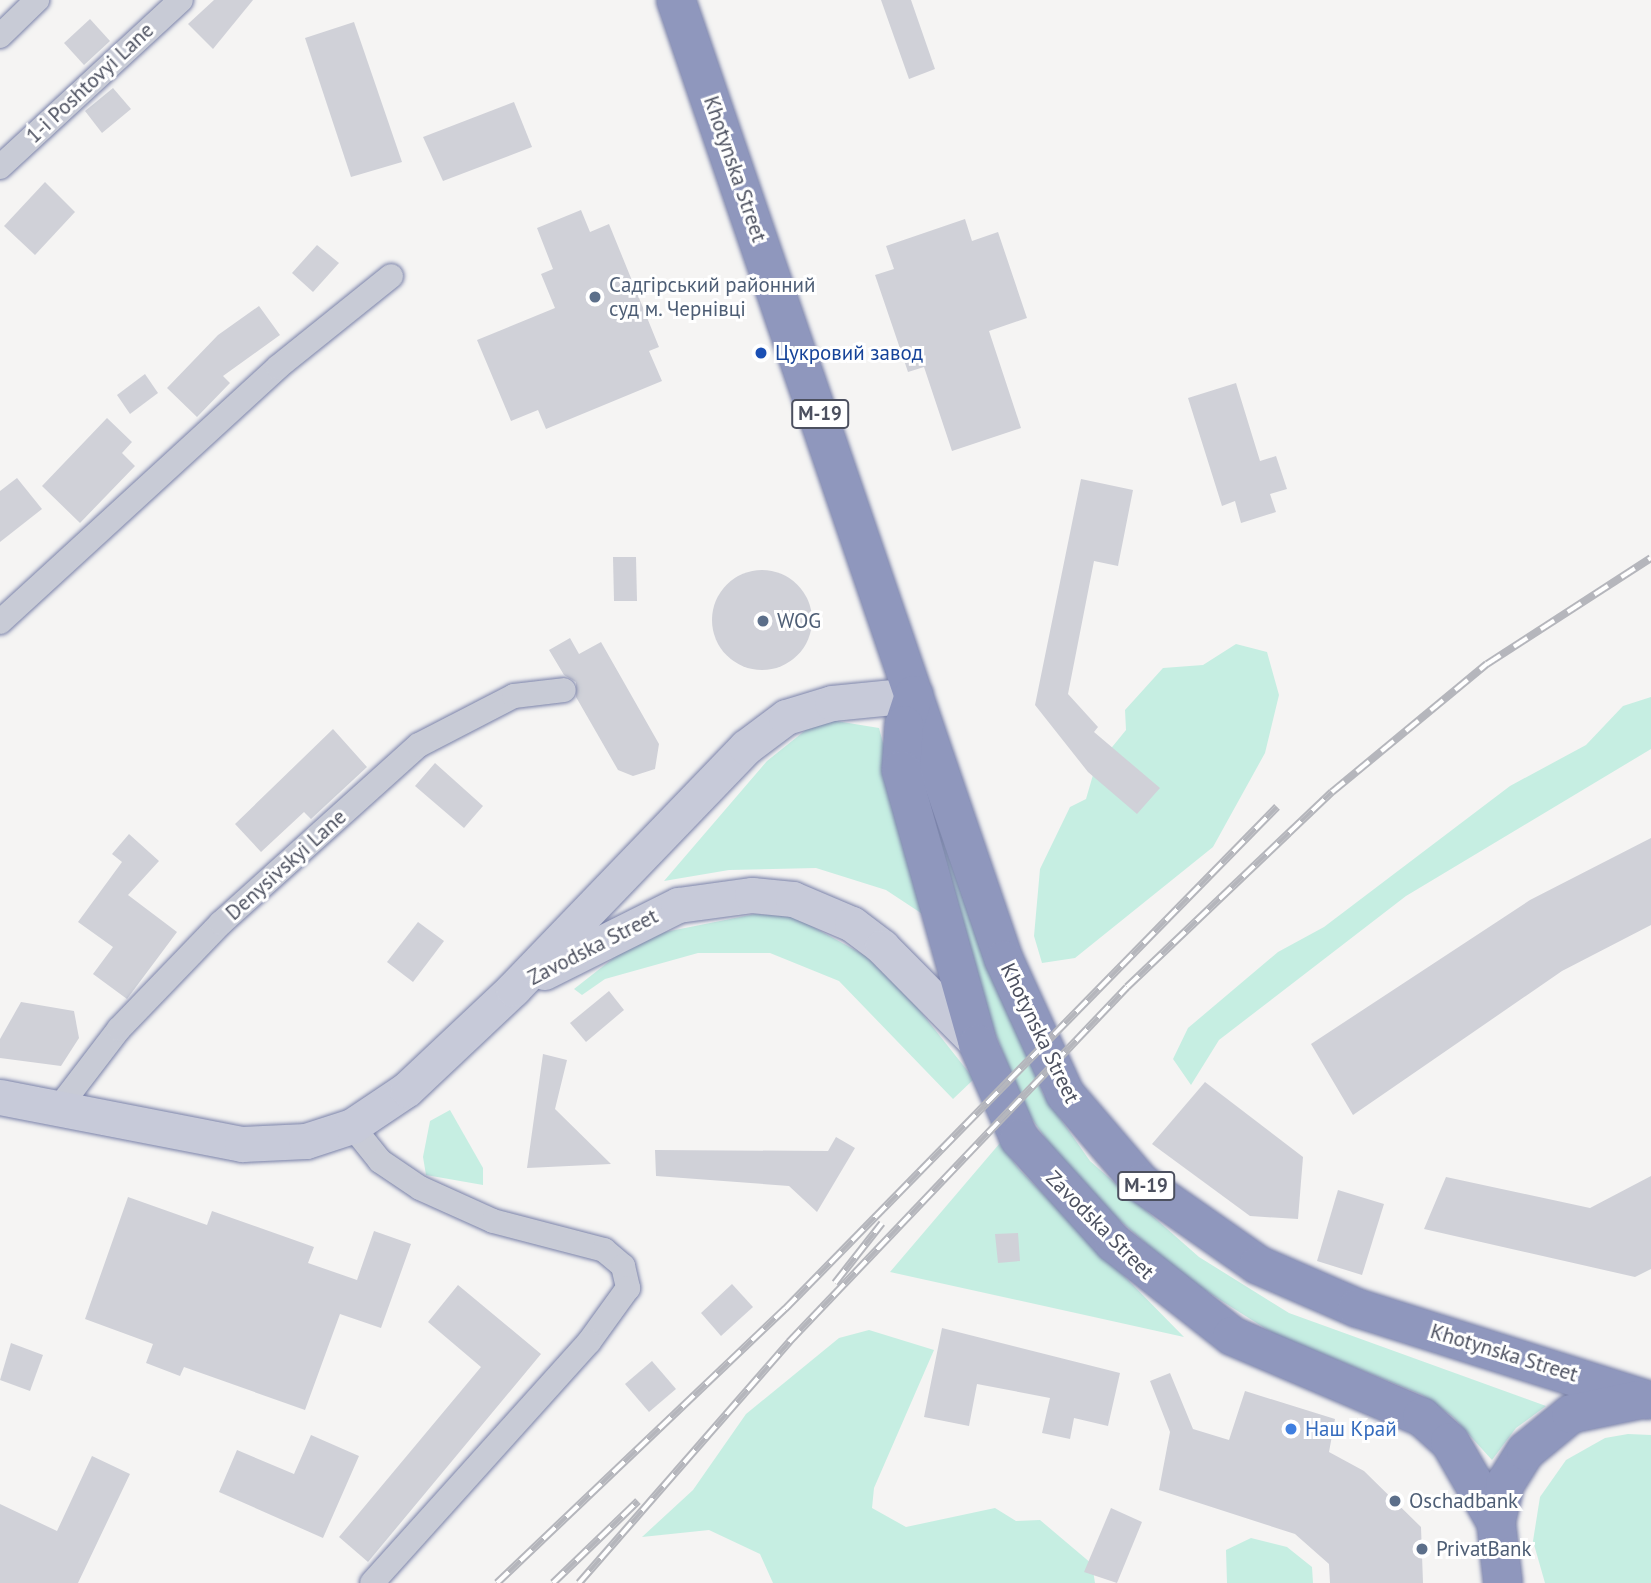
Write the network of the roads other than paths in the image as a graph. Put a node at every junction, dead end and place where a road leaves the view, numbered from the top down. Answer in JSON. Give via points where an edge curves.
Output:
{"nodes":[{"id":1,"x":37,"y":0,"type":"edge"},
{"id":2,"x":181,"y":0,"type":"edge"},
{"id":3,"x":676,"y":0,"type":"edge"},
{"id":4,"x":0,"y":36,"type":"edge"},
{"id":5,"x":0,"y":167,"type":"edge"},
{"id":6,"x":391,"y":276,"type":"dead end"},
{"id":7,"x":0,"y":622,"type":"edge"},
{"id":8,"x":564,"y":690,"type":"dead end"},
{"id":9,"x":914,"y":695,"type":"junction"},
{"id":10,"x":513,"y":989,"type":"junction"},
{"id":11,"x":978,"y":1044,"type":"junction"},
{"id":12,"x":0,"y":1097,"type":"edge"},
{"id":13,"x":57,"y":1110,"type":"junction"},
{"id":14,"x":352,"y":1126,"type":"junction"},
{"id":15,"x":1649,"y":1400,"type":"edge"},
{"id":16,"x":1496,"y":1522,"type":"junction"},
{"id":17,"x":1497,"y":1575,"type":"edge"},
{"id":18,"x":372,"y":1583,"type":"edge"}],
"edges":[{"from":1,"to":4,"type":"street"},
{"from":2,"to":5,"type":"street","name":"1-i Poshtovyi Lane"},
{"from":3,"to":9,"type":"highway","name":"Khotynska Street","number":"М-19"},
{"from":6,"to":7,"type":"street","via":[[278,367]]},
{"from":8,"to":13,"type":"street","name":"Denysivskyi Lane","via":[[514,696],[419,745],[220,923],[119,1030]]},
{"from":9,"to":10,"type":"main road","name":"Zavodska Street","via":[[832,703],[786,717],[746,747]]},
{"from":9,"to":11,"type":"highway","number":"М-19","via":[[904,725],[901,770]]},
{"from":9,"to":15,"type":"highway","name":"Khotynska Street","number":"М-19","via":[[1004,960],[1065,1094],[1141,1183],[1220,1244],[1309,1291]]},
{"from":10,"to":11,"type":"main road","name":"Zavodska Street","via":[[678,905],[752,895],[793,899],[852,924],[882,947]]},
{"from":10,"to":14,"type":"main road","name":"Zavodska Street","via":[[407,1089]]},
{"from":11,"to":16,"type":"highway","name":"Zavodska Street","number":"М-19","via":[[1019,1138],[1114,1242],[1232,1336],[1422,1417],[1450,1442]]},
{"from":12,"to":13,"type":"main road","name":"Zavodska Street"},
{"from":13,"to":14,"type":"main road","name":"Zavodska Street","via":[[242,1144],[306,1141]]},
{"from":14,"to":18,"type":"street","via":[[380,1161],[420,1188],[494,1221],[604,1250],[623,1266],[628,1288],[589,1342]]},
{"from":15,"to":16,"type":"highway","number":"М-19","via":[[1589,1406],[1539,1436],[1510,1475]]},
{"from":16,"to":17,"type":"highway","number":"М-19"}]}
